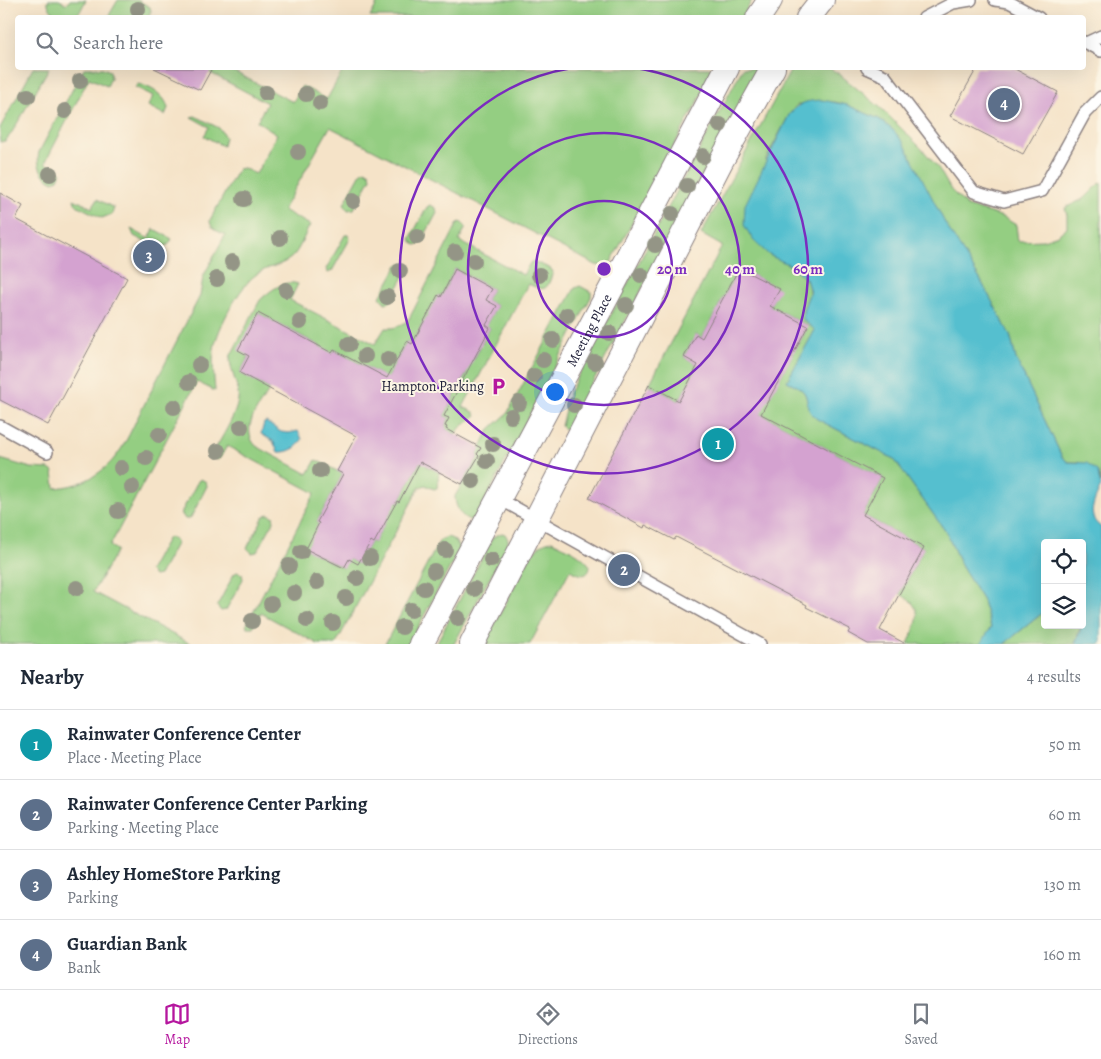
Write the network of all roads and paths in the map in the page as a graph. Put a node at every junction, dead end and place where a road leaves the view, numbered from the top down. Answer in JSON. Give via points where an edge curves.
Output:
{"nodes":[{"id":1,"x":822,"y":0,"type":"edge"},
{"id":2,"x":971,"y":0,"type":"edge"},
{"id":3,"x":995,"y":0,"type":"edge"},
{"id":4,"x":810,"y":15,"type":"edge"},
{"id":5,"x":930,"y":15,"type":"edge"},
{"id":6,"x":1033,"y":15,"type":"edge"},
{"id":7,"x":1101,"y":36,"type":"edge"},
{"id":8,"x":1086,"y":42,"type":"edge"},
{"id":9,"x":1086,"y":43,"type":"edge"},
{"id":10,"x":1101,"y":51,"type":"edge"},
{"id":11,"x":726,"y":70,"type":"edge"},
{"id":12,"x":772,"y":70,"type":"edge"},
{"id":13,"x":887,"y":72,"type":"edge"},
{"id":14,"x":1101,"y":97,"type":"edge"},
{"id":15,"x":0,"y":426,"type":"edge"},
{"id":16,"x":47,"y":452,"type":"dead end"},
{"id":17,"x":498,"y":498,"type":"junction"},
{"id":18,"x":537,"y":518,"type":"junction"},
{"id":19,"x":421,"y":644,"type":"edge"},
{"id":20,"x":472,"y":644,"type":"edge"},
{"id":21,"x":760,"y":644,"type":"edge"}],
"edges":[{"from":1,"to":4,"type":"street"},
{"from":2,"to":5,"type":"lane","via":[[953,3]]},
{"from":3,"to":6,"type":"lane","via":[[1009,2]]},
{"from":7,"to":8,"type":"lane"},
{"from":9,"to":10,"type":"lane"},
{"from":11,"to":17,"type":"street","name":"Meeting Place"},
{"from":12,"to":18,"type":"street","via":[[720,163]]},
{"from":13,"to":14,"type":"lane","via":[[974,192],[1004,201],[1042,191],[1085,113]]},
{"from":15,"to":16,"type":"lane"},
{"from":17,"to":18,"type":"lane"},
{"from":17,"to":19,"type":"street","name":"Meeting Place"},
{"from":18,"to":20,"type":"street"},
{"from":18,"to":21,"type":"lane"}]}
